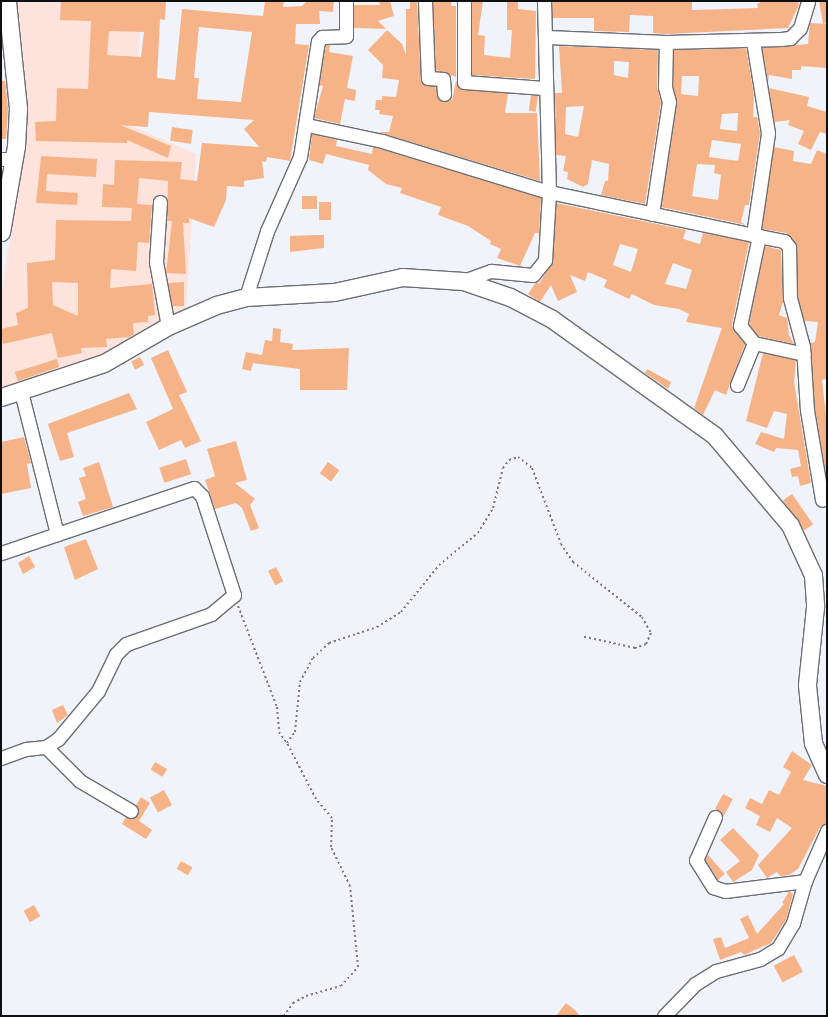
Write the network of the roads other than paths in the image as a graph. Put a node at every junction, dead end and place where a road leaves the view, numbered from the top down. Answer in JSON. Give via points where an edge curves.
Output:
{"nodes":[{"id":1,"x":7,"y":1,"type":"edge"},
{"id":2,"x":346,"y":1,"type":"edge"},
{"id":3,"x":425,"y":1,"type":"edge"},
{"id":4,"x":464,"y":1,"type":"edge"},
{"id":5,"x":544,"y":1,"type":"edge"},
{"id":6,"x":808,"y":1,"type":"edge"},
{"id":7,"x":547,"y":37,"type":"junction"},
{"id":8,"x":753,"y":41,"type":"junction"},
{"id":9,"x":666,"y":42,"type":"junction"},
{"id":10,"x":544,"y":88,"type":"junction"},
{"id":11,"x":444,"y":94,"type":"dead end"},
{"id":12,"x":307,"y":125,"type":"junction"},
{"id":13,"x":7,"y":159,"type":"edge"},
{"id":14,"x":549,"y":192,"type":"junction"},
{"id":15,"x":160,"y":202,"type":"dead end"},
{"id":16,"x":652,"y":214,"type":"junction"},
{"id":17,"x":1,"y":232,"type":"edge"},
{"id":18,"x":756,"y":236,"type":"junction"},
{"id":19,"x":463,"y":281,"type":"junction"},
{"id":20,"x":246,"y":297,"type":"junction"},
{"id":21,"x":168,"y":326,"type":"junction"},
{"id":22,"x":754,"y":343,"type":"junction"},
{"id":23,"x":804,"y":354,"type":"junction"},
{"id":24,"x":737,"y":385,"type":"dead end"},
{"id":25,"x":21,"y":392,"type":"junction"},
{"id":26,"x":1,"y":397,"type":"edge"},
{"id":27,"x":822,"y":500,"type":"dead end"},
{"id":28,"x":57,"y":534,"type":"junction"},
{"id":29,"x":1,"y":552,"type":"edge"},
{"id":30,"x":46,"y":747,"type":"junction"},
{"id":31,"x":1,"y":758,"type":"edge"},
{"id":32,"x":827,"y":774,"type":"edge"},
{"id":33,"x":131,"y":811,"type":"dead end"},
{"id":34,"x":715,"y":817,"type":"dead end"},
{"id":35,"x":827,"y":832,"type":"edge"},
{"id":36,"x":805,"y":881,"type":"junction"},
{"id":37,"x":664,"y":1016,"type":"edge"}],
"edges":[{"from":1,"to":13,"type":"main road","via":[[18,108]]},
{"from":2,"to":12,"type":"street","via":[[346,36],[322,37],[318,41]]},
{"from":3,"to":11,"type":"street","via":[[428,78],[443,79]]},
{"from":4,"to":10,"type":"street","via":[[464,82]]},
{"from":5,"to":7,"type":"street"},
{"from":6,"to":8,"type":"street","via":[[804,20],[790,38]]},
{"from":7,"to":9,"type":"street"},
{"from":7,"to":10,"type":"street"},
{"from":8,"to":9,"type":"street"},
{"from":8,"to":18,"type":"street","via":[[768,133]]},
{"from":9,"to":16,"type":"street","via":[[665,87],[669,102]]},
{"from":10,"to":14,"type":"street"},
{"from":12,"to":14,"type":"street","via":[[382,141]]},
{"from":12,"to":20,"type":"street","via":[[300,157],[267,230]]},
{"from":13,"to":17,"type":"main road"},
{"from":14,"to":16,"type":"street"},
{"from":14,"to":19,"type":"street","via":[[545,260],[537,273],[491,271]]},
{"from":15,"to":21,"type":"street","via":[[156,262]]},
{"from":16,"to":18,"type":"street"},
{"from":18,"to":22,"type":"street","via":[[740,326]]},
{"from":18,"to":23,"type":"street","via":[[788,245],[790,298]]},
{"from":19,"to":20,"type":"main road","via":[[402,277],[334,292]]},
{"from":19,"to":32,"type":"main road","via":[[510,297],[552,319],[714,435],[790,525],[813,575],[815,606],[807,684],[813,743]]},
{"from":20,"to":21,"type":"main road","via":[[216,304]]},
{"from":21,"to":25,"type":"main road","via":[[104,364]]},
{"from":22,"to":23,"type":"street"},
{"from":22,"to":24,"type":"street"},
{"from":23,"to":27,"type":"street","via":[[807,410]]},
{"from":25,"to":26,"type":"main road"},
{"from":25,"to":28,"type":"street"},
{"from":28,"to":29,"type":"street"},
{"from":28,"to":30,"type":"street","via":[[194,488],[202,496],[234,595],[211,614],[126,644],[116,654],[98,691],[78,717]]},
{"from":30,"to":31,"type":"street","via":[[26,749]]},
{"from":30,"to":33,"type":"street","via":[[80,781]]},
{"from":34,"to":36,"type":"street","via":[[696,860],[713,887],[725,891]]},
{"from":35,"to":36,"type":"street"},
{"from":36,"to":37,"type":"street","via":[[793,923],[778,948],[760,959],[716,970],[696,984]]}]}
